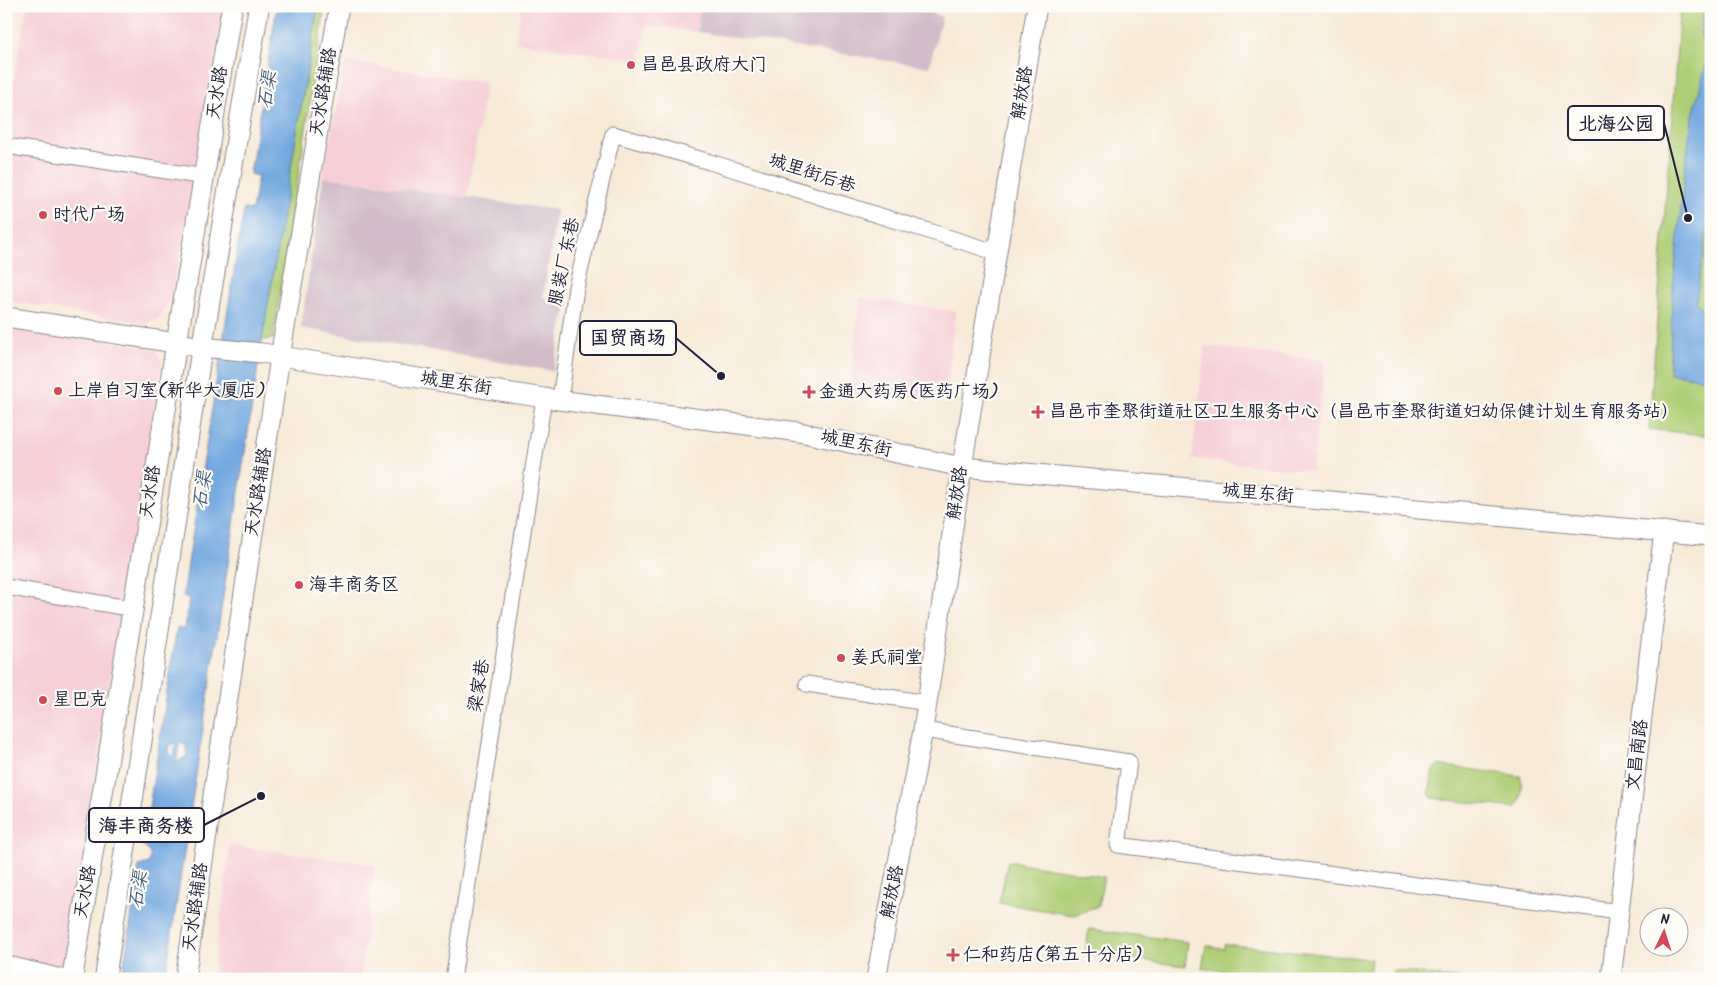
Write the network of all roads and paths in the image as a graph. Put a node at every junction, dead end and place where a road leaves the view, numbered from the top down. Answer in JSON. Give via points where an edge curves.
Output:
{"nodes":[{"id":1,"x":232,"y":6,"type":"edge"},
{"id":2,"x":259,"y":6,"type":"edge"},
{"id":3,"x":338,"y":6,"type":"edge"},
{"id":4,"x":1037,"y":6,"type":"edge"},
{"id":5,"x":613,"y":134,"type":"joint"},
{"id":6,"x":6,"y":146,"type":"edge"},
{"id":7,"x":205,"y":177,"type":"junction"},
{"id":8,"x":998,"y":253,"type":"junction"},
{"id":9,"x":6,"y":317,"type":"edge"},
{"id":10,"x":177,"y":343,"type":"junction"},
{"id":11,"x":210,"y":348,"type":"junction"},
{"id":12,"x":271,"y":355,"type":"junction"},
{"id":13,"x":552,"y":399,"type":"junction"},
{"id":14,"x":962,"y":467,"type":"junction"},
{"id":15,"x":1664,"y":531,"type":"junction"},
{"id":16,"x":1711,"y":536,"type":"edge"},
{"id":17,"x":6,"y":587,"type":"edge"},
{"id":18,"x":134,"y":608,"type":"junction"},
{"id":19,"x":807,"y":684,"type":"dead end"},
{"id":20,"x":927,"y":702,"type":"junction"},
{"id":21,"x":923,"y":730,"type":"junction"},
{"id":22,"x":1619,"y":912,"type":"junction"},
{"id":23,"x":6,"y":966,"type":"edge"},
{"id":24,"x":59,"y":979,"type":"edge"},
{"id":25,"x":72,"y":979,"type":"edge"},
{"id":26,"x":105,"y":979,"type":"edge"},
{"id":27,"x":185,"y":979,"type":"edge"},
{"id":28,"x":453,"y":979,"type":"edge"},
{"id":29,"x":876,"y":979,"type":"edge"},
{"id":30,"x":1612,"y":979,"type":"edge"}],
"edges":[{"from":1,"to":7,"type":"main road","name":"天水路"},
{"from":2,"to":11,"type":"main road","name":"天水路"},
{"from":3,"to":12,"type":"street","name":"天水路辅路"},
{"from":4,"to":8,"type":"street","name":"解放路"},
{"from":5,"to":8,"type":"street","name":"城里街后巷"},
{"from":5,"to":13,"type":"street","name":"服装厂东巷"},
{"from":6,"to":7,"type":"street"},
{"from":7,"to":10,"type":"main road","name":"天水路"},
{"from":8,"to":14,"type":"street","name":"解放路"},
{"from":9,"to":10,"type":"street","name":"城里东街"},
{"from":10,"to":11,"type":"street","name":"城里东街"},
{"from":10,"to":18,"type":"main road","name":"天水路"},
{"from":11,"to":12,"type":"street","name":"城里东街"},
{"from":11,"to":26,"type":"main road","name":"天水路"},
{"from":12,"to":13,"type":"street","name":"城里东街"},
{"from":12,"to":27,"type":"street","name":"天水路辅路"},
{"from":13,"to":14,"type":"street","name":"城里东街","via":[[799,432]]},
{"from":13,"to":28,"type":"street","name":"梁家巷"},
{"from":14,"to":15,"type":"street","name":"城里东街"},
{"from":14,"to":20,"type":"street","name":"解放路"},
{"from":15,"to":16,"type":"street","name":"城里东街"},
{"from":15,"to":22,"type":"street","name":"文昌南路"},
{"from":17,"to":18,"type":"street"},
{"from":18,"to":25,"type":"main road","name":"天水路"},
{"from":19,"to":20,"type":"street"},
{"from":20,"to":21,"type":"street","name":"解放路"},
{"from":21,"to":22,"type":"street","via":[[1129,762],[1118,845]]},
{"from":21,"to":29,"type":"street","name":"解放路"},
{"from":22,"to":30,"type":"street","name":"文昌南路"},
{"from":23,"to":24,"type":"main road"}]}
